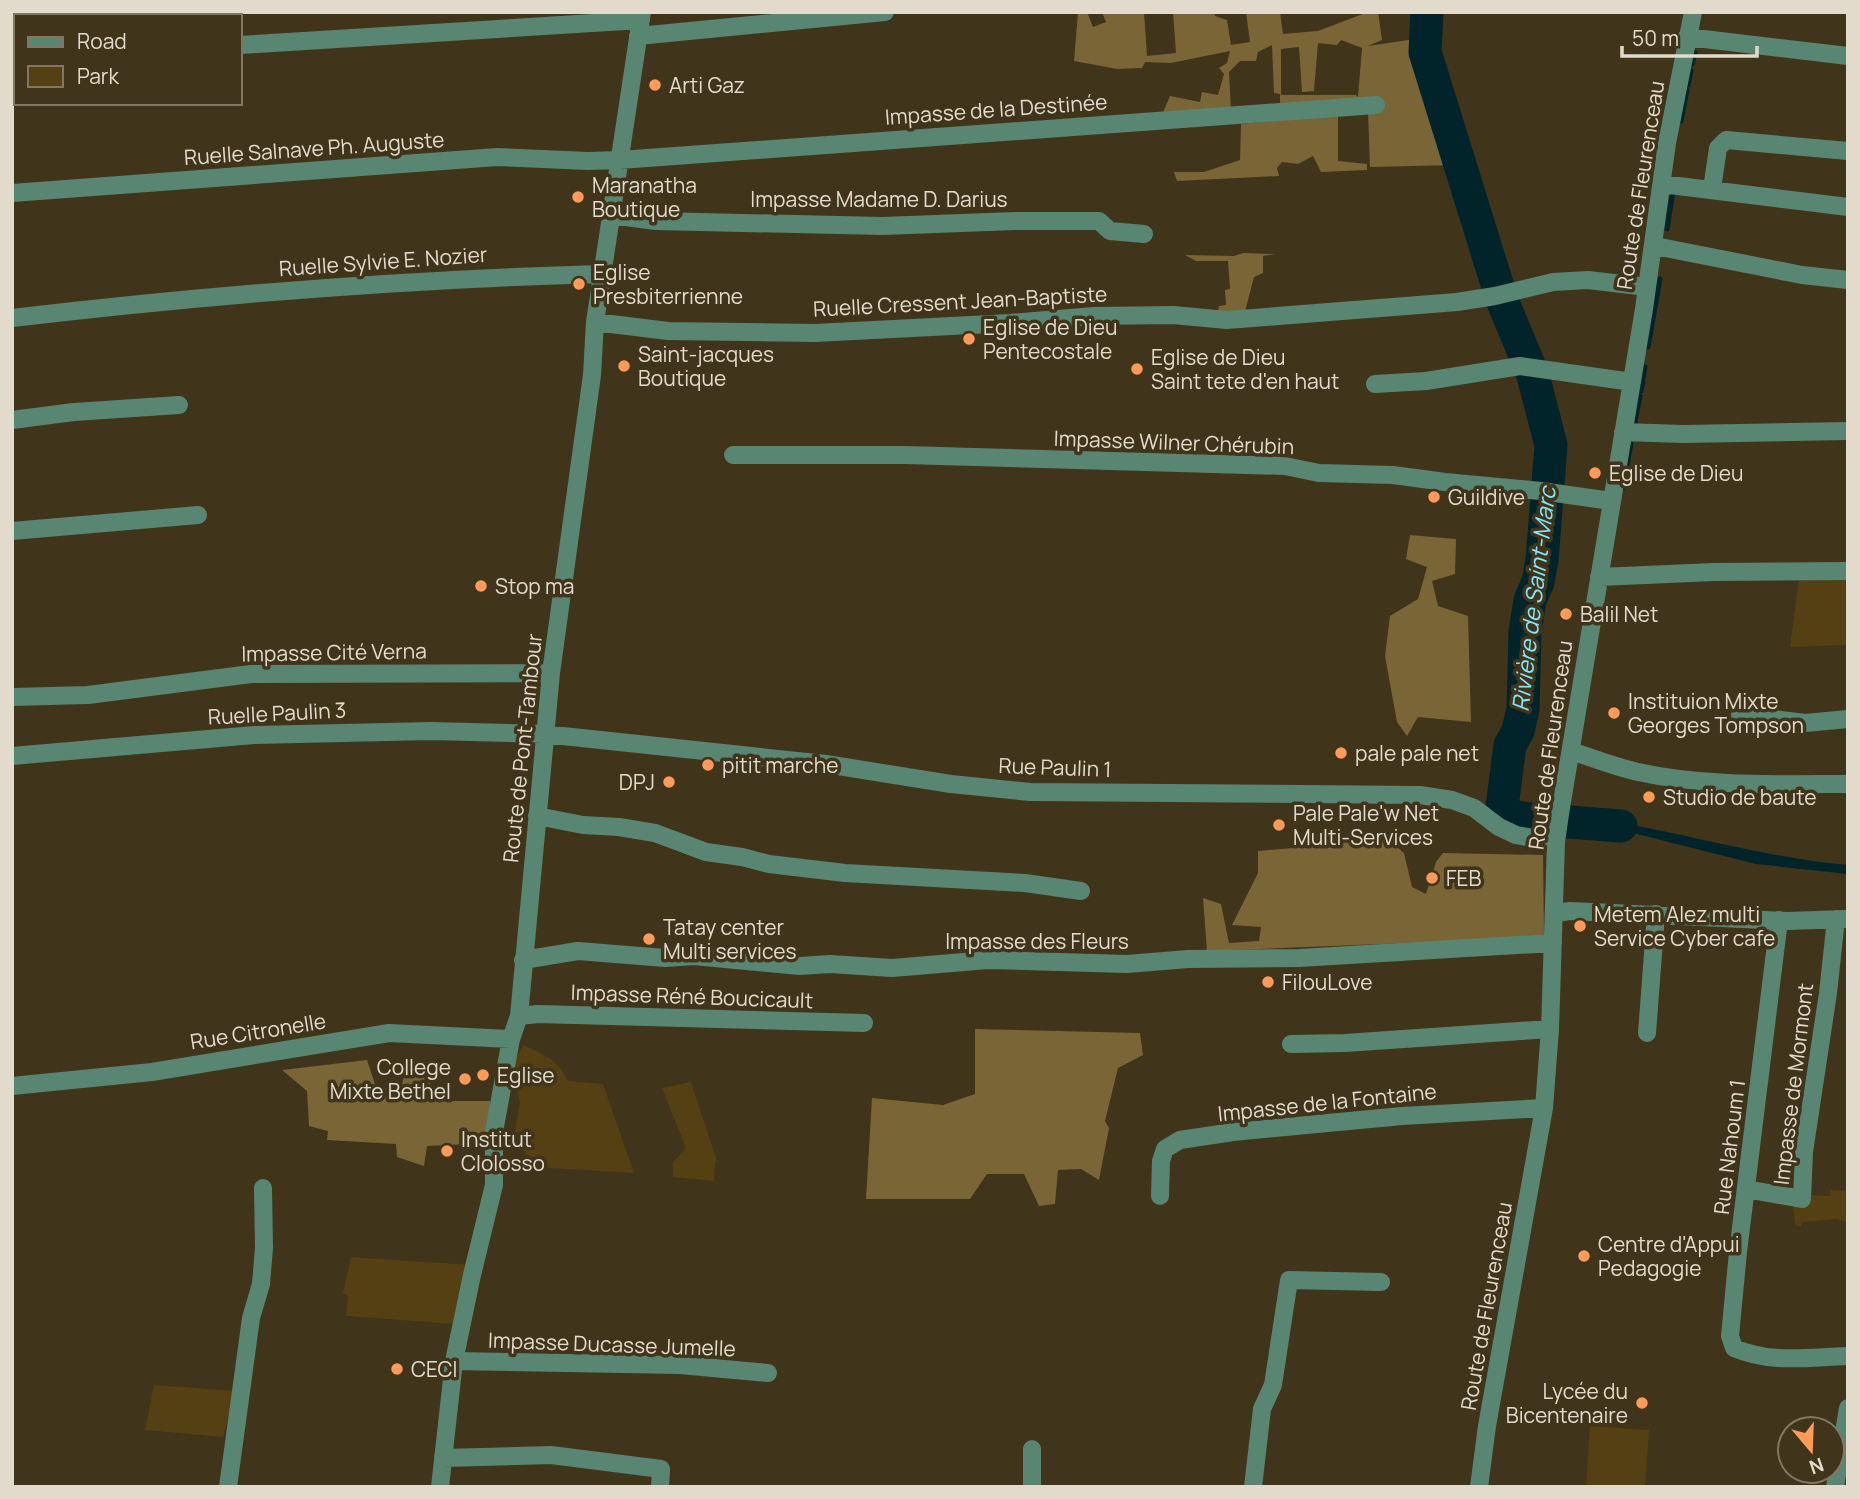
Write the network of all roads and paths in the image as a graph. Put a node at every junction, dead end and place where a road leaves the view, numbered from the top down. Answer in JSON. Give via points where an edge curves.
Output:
{"nodes":[{"id":1,"x":885,"y":12,"type":"edge"},
{"id":2,"x":1693,"y":12,"type":"edge"},
{"id":3,"x":641,"y":23,"type":"edge"},
{"id":4,"x":1688,"y":37,"type":"junction"},
{"id":5,"x":242,"y":45,"type":"edge"},
{"id":6,"x":1848,"y":56,"type":"edge"},
{"id":7,"x":1376,"y":105,"type":"dead end"},
{"id":8,"x":1848,"y":151,"type":"edge"},
{"id":9,"x":620,"y":160,"type":"junction"},
{"id":10,"x":1662,"y":184,"type":"junction"},
{"id":11,"x":1712,"y":189,"type":"junction"},
{"id":12,"x":12,"y":193,"type":"edge"},
{"id":13,"x":1848,"y":207,"type":"edge"},
{"id":14,"x":611,"y":215,"type":"junction"},
{"id":15,"x":1144,"y":234,"type":"dead end"},
{"id":16,"x":1655,"y":246,"type":"junction"},
{"id":17,"x":603,"y":274,"type":"junction"},
{"id":18,"x":1848,"y":280,"type":"edge"},
{"id":19,"x":1647,"y":287,"type":"junction"},
{"id":20,"x":12,"y":318,"type":"edge"},
{"id":21,"x":595,"y":322,"type":"junction"},
{"id":22,"x":1632,"y":382,"type":"junction"},
{"id":23,"x":1375,"y":384,"type":"dead end"},
{"id":24,"x":179,"y":405,"type":"dead end"},
{"id":25,"x":12,"y":420,"type":"edge"},
{"id":26,"x":1848,"y":431,"type":"edge"},
{"id":27,"x":1623,"y":432,"type":"junction"},
{"id":28,"x":733,"y":455,"type":"dead end"},
{"id":29,"x":1611,"y":501,"type":"junction"},
{"id":30,"x":198,"y":515,"type":"dead end"},
{"id":31,"x":12,"y":531,"type":"edge"},
{"id":32,"x":1848,"y":571,"type":"edge"},
{"id":33,"x":1599,"y":577,"type":"junction"},
{"id":34,"x":551,"y":673,"type":"junction"},
{"id":35,"x":12,"y":697,"type":"edge"},
{"id":36,"x":1740,"y":715,"type":"dead end"},
{"id":37,"x":1848,"y":719,"type":"edge"},
{"id":38,"x":544,"y":733,"type":"junction"},
{"id":39,"x":1571,"y":751,"type":"junction"},
{"id":40,"x":12,"y":756,"type":"edge"},
{"id":41,"x":1848,"y":784,"type":"edge"},
{"id":42,"x":537,"y":816,"type":"junction"},
{"id":43,"x":1558,"y":828,"type":"junction"},
{"id":44,"x":1081,"y":891,"type":"dead end"},
{"id":45,"x":1555,"y":913,"type":"junction"},
{"id":46,"x":1656,"y":914,"type":"junction"},
{"id":47,"x":1842,"y":919,"type":"edge"},
{"id":48,"x":1779,"y":920,"type":"junction"},
{"id":49,"x":1553,"y":943,"type":"junction"},
{"id":50,"x":523,"y":960,"type":"junction"},
{"id":51,"x":519,"y":1016,"type":"junction"},
{"id":52,"x":864,"y":1023,"type":"dead end"},
{"id":53,"x":1550,"y":1029,"type":"junction"},
{"id":54,"x":1647,"y":1033,"type":"dead end"},
{"id":55,"x":512,"y":1039,"type":"junction"},
{"id":56,"x":1290,"y":1044,"type":"dead end"},
{"id":57,"x":12,"y":1086,"type":"edge"},
{"id":58,"x":1544,"y":1108,"type":"junction"},
{"id":59,"x":262,"y":1188,"type":"dead end"},
{"id":60,"x":1746,"y":1189,"type":"junction"},
{"id":61,"x":1160,"y":1196,"type":"dead end"},
{"id":62,"x":1381,"y":1282,"type":"dead end"},
{"id":63,"x":1848,"y":1356,"type":"edge"},
{"id":64,"x":454,"y":1361,"type":"junction"},
{"id":65,"x":768,"y":1373,"type":"dead end"},
{"id":66,"x":1848,"y":1408,"type":"edge"},
{"id":67,"x":1032,"y":1449,"type":"dead end"},
{"id":68,"x":443,"y":1458,"type":"junction"},
{"id":69,"x":228,"y":1487,"type":"edge"},
{"id":70,"x":440,"y":1487,"type":"edge"},
{"id":71,"x":660,"y":1487,"type":"edge"},
{"id":72,"x":1032,"y":1487,"type":"edge"},
{"id":73,"x":1253,"y":1487,"type":"edge"},
{"id":74,"x":1479,"y":1487,"type":"edge"},
{"id":75,"x":1835,"y":1487,"type":"edge"}],
"edges":[{"from":1,"to":3,"type":"street"},
{"from":2,"to":4,"type":"street","name":"Route de Fleurenceau"},
{"from":3,"to":5,"type":"street"},
{"from":3,"to":9,"type":"street","name":"Route de Pont-Tambour"},
{"from":4,"to":6,"type":"street"},
{"from":4,"to":10,"type":"street","name":"Route de Fleurenceau"},
{"from":7,"to":9,"type":"street","name":"Impasse de la Destinée"},
{"from":8,"to":11,"type":"street","via":[[1726,140],[1718,148]]},
{"from":9,"to":12,"type":"street","name":"Ruelle Salnave Ph. Auguste","via":[[497,157]]},
{"from":9,"to":14,"type":"street","name":"Route de Pont-Tambour"},
{"from":10,"to":11,"type":"street"},
{"from":10,"to":16,"type":"street","name":"Route de Fleurenceau"},
{"from":11,"to":13,"type":"street"},
{"from":14,"to":15,"type":"street","name":"Impasse Madame D. Darius","via":[[656,221],[882,226],[1099,221],[1110,231]]},
{"from":14,"to":17,"type":"street","name":"Route de Pont-Tambour"},
{"from":16,"to":18,"type":"street"},
{"from":16,"to":19,"type":"street","name":"Route de Fleurenceau"},
{"from":17,"to":20,"type":"street","name":"Ruelle Sylvie E. Nozier","via":[[326,287]]},
{"from":17,"to":21,"type":"street","name":"Route de Pont-Tambour"},
{"from":19,"to":21,"type":"street","name":"Ruelle Cressent Jean-Baptiste","via":[[1557,281],[1457,302],[1227,320],[1094,316],[815,333],[668,331]]},
{"from":19,"to":22,"type":"street","name":"Route de Fleurenceau"},
{"from":21,"to":34,"type":"street","name":"Route de Pont-Tambour","via":[[592,375]]},
{"from":22,"to":23,"type":"street","via":[[1527,366]]},
{"from":22,"to":27,"type":"street","name":"Route de Fleurenceau"},
{"from":24,"to":25,"type":"street"},
{"from":26,"to":27,"type":"street"},
{"from":27,"to":29,"type":"street","name":"Route de Fleurenceau"},
{"from":28,"to":29,"type":"street","name":"Impasse Wilner Chérubin","via":[[1286,466]]},
{"from":29,"to":33,"type":"street","name":"Route de Fleurenceau"},
{"from":30,"to":31,"type":"street"},
{"from":32,"to":33,"type":"street"},
{"from":33,"to":39,"type":"street","name":"Route de Fleurenceau"},
{"from":34,"to":35,"type":"street","name":"Impasse Cité Verna","via":[[251,674],[88,695]]},
{"from":34,"to":38,"type":"street","name":"Route de Pont-Tambour"},
{"from":36,"to":37,"type":"street","via":[[1805,723]]},
{"from":38,"to":40,"type":"street","name":"Ruelle Paulin 3","via":[[254,735]]},
{"from":38,"to":42,"type":"street","name":"Route de Pont-Tambour"},
{"from":38,"to":43,"type":"street","name":"Rue Paulin 1","via":[[813,762],[1030,792],[1420,795],[1474,808],[1516,835]]},
{"from":39,"to":41,"type":"street","via":[[1636,772],[1666,776],[1738,783]]},
{"from":39,"to":43,"type":"street","name":"Route de Fleurenceau"},
{"from":42,"to":44,"type":"street","via":[[655,834],[706,852],[769,864]]},
{"from":42,"to":50,"type":"street","name":"Route de Pont-Tambour"},
{"from":43,"to":45,"type":"street","name":"Route de Fleurenceau"},
{"from":45,"to":46,"type":"street"},
{"from":45,"to":49,"type":"street","name":"Route de Fleurenceau"},
{"from":46,"to":48,"type":"street"},
{"from":46,"to":54,"type":"street"},
{"from":47,"to":48,"type":"street"},
{"from":47,"to":60,"type":"street","name":"Impasse de Mormont","via":[[1804,1152],[1802,1199]]},
{"from":48,"to":60,"type":"street","name":"Rue Nahoum 1"},
{"from":49,"to":50,"type":"street","name":"Impasse des Fleurs","via":[[1300,958],[1127,964],[988,960],[891,968],[578,951]]},
{"from":49,"to":53,"type":"street","name":"Route de Fleurenceau"},
{"from":50,"to":51,"type":"street","name":"Route de Pont-Tambour"},
{"from":51,"to":52,"type":"street","name":"Impasse Réné Boucicault"},
{"from":51,"to":55,"type":"street","name":"Route de Pont-Tambour"},
{"from":53,"to":56,"type":"street"},
{"from":53,"to":58,"type":"street","name":"Route de Fleurenceau"},
{"from":55,"to":57,"type":"street","name":"Rue Citronelle","via":[[389,1033],[152,1072]]},
{"from":55,"to":64,"type":"street","name":"Route de Pont-Tambour","via":[[494,1132],[494,1185]]},
{"from":58,"to":61,"type":"street","name":"Impasse de la Fontaine","via":[[1402,1116],[1180,1140],[1166,1149],[1161,1161]]},
{"from":58,"to":74,"type":"street","name":"Route de Fleurenceau"},
{"from":59,"to":69,"type":"street","via":[[261,1284],[251,1318]]},
{"from":60,"to":63,"type":"street","name":"Rue Nahoum 1","via":[[1730,1336],[1734,1348],[1782,1359]]},
{"from":62,"to":73,"type":"street","via":[[1289,1280],[1273,1385],[1262,1409]]},
{"from":64,"to":65,"type":"street","name":"Impasse Ducasse Jumelle","via":[[680,1365]]},
{"from":64,"to":68,"type":"street","name":"Route de Pont-Tambour"},
{"from":66,"to":75,"type":"street"},
{"from":67,"to":72,"type":"street"},
{"from":68,"to":70,"type":"street","name":"Route de Pont-Tambour"},
{"from":68,"to":71,"type":"street","via":[[551,1455],[661,1469]]}]}
